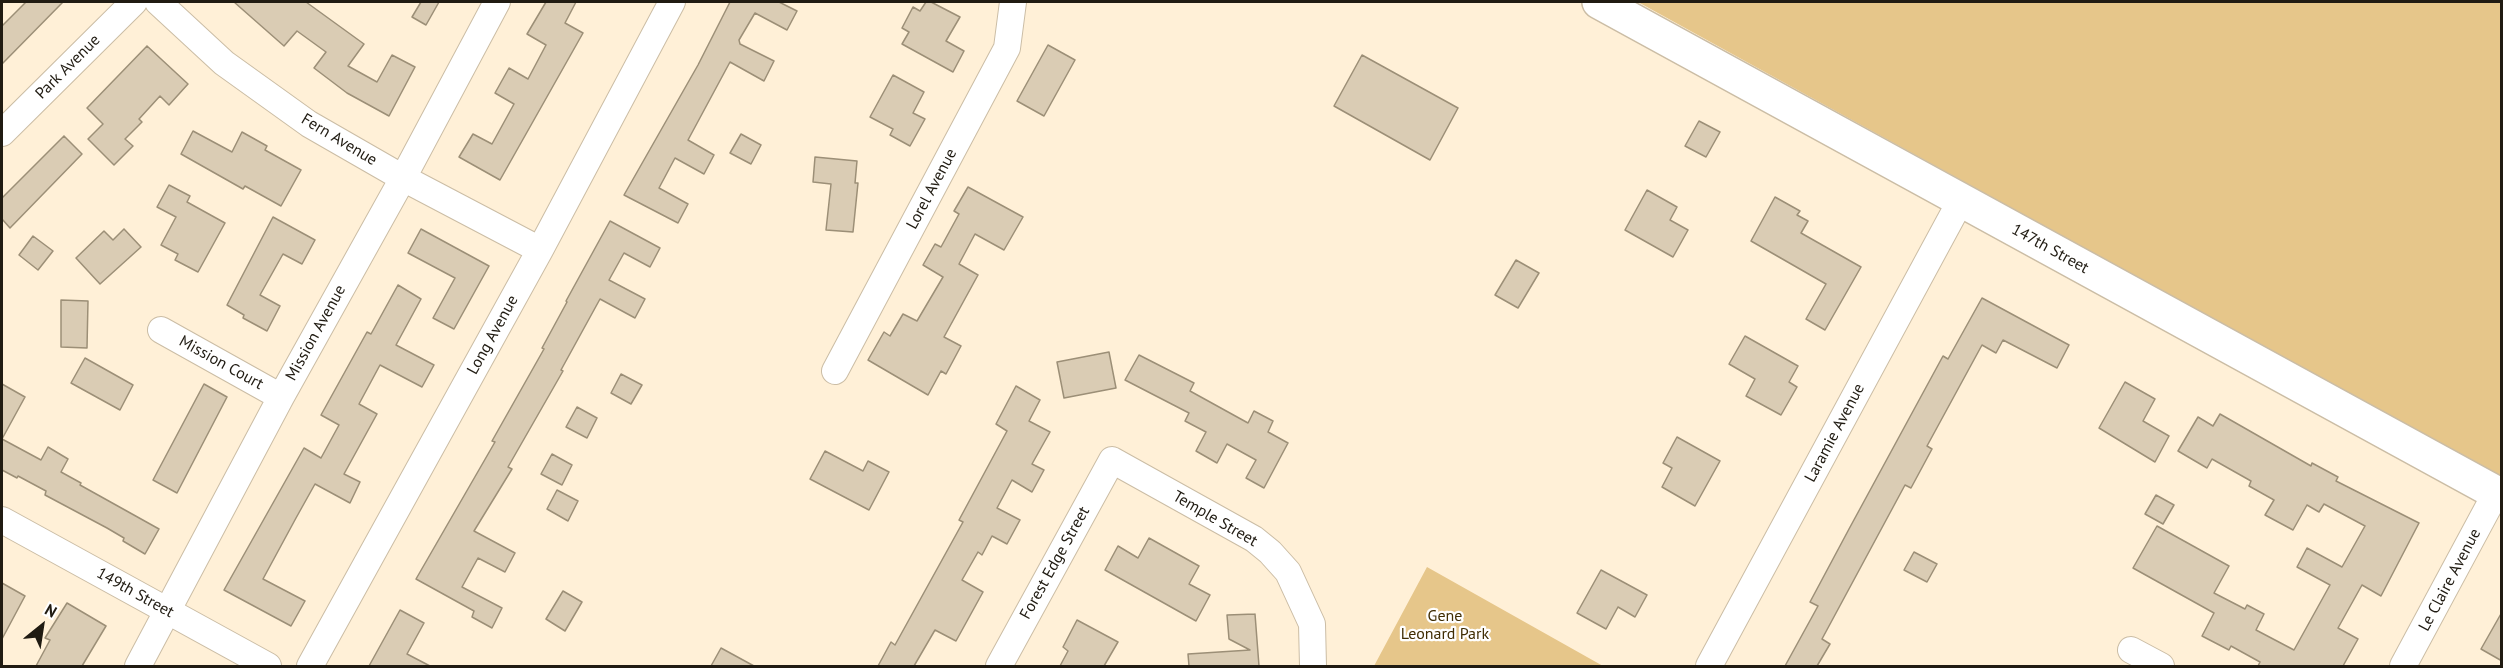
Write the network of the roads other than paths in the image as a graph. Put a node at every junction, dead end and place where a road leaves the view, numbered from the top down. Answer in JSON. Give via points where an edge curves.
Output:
{"nodes":[{"id":1,"x":134,"y":2,"type":"edge"},
{"id":2,"x":158,"y":2,"type":"edge"},
{"id":3,"x":497,"y":2,"type":"edge"},
{"id":4,"x":672,"y":2,"type":"edge"},
{"id":5,"x":1013,"y":2,"type":"edge"},
{"id":6,"x":1599,"y":2,"type":"edge"},
{"id":7,"x":2,"y":133,"type":"edge"},
{"id":8,"x":403,"y":178,"type":"junction"},
{"id":9,"x":1961,"y":200,"type":"junction"},
{"id":10,"x":540,"y":250,"type":"junction"},
{"id":11,"x":161,"y":330,"type":"dead end"},
{"id":12,"x":835,"y":370,"type":"dead end"},
{"id":13,"x":281,"y":397,"type":"junction"},
{"id":14,"x":1112,"y":460,"type":"joint"},
{"id":15,"x":2499,"y":495,"type":"edge"},
{"id":16,"x":2,"y":520,"type":"edge"},
{"id":17,"x":168,"y":611,"type":"junction"},
{"id":18,"x":2131,"y":650,"type":"dead end"},
{"id":19,"x":138,"y":666,"type":"edge"},
{"id":20,"x":268,"y":666,"type":"edge"},
{"id":21,"x":310,"y":666,"type":"edge"},
{"id":22,"x":999,"y":666,"type":"edge"},
{"id":23,"x":1313,"y":666,"type":"edge"},
{"id":24,"x":1709,"y":666,"type":"edge"},
{"id":25,"x":2161,"y":666,"type":"edge"},
{"id":26,"x":2403,"y":666,"type":"edge"}],
"edges":[{"from":1,"to":7,"type":"street","name":"Park Avenue"},
{"from":2,"to":8,"type":"street","name":"Fern Avenue","via":[[224,63],[309,124]]},
{"from":3,"to":8,"type":"street","name":"Mission Avenue"},
{"from":4,"to":10,"type":"street","name":"Long Avenue"},
{"from":5,"to":12,"type":"street","name":"Lorel Avenue","via":[[1006,48]]},
{"from":6,"to":9,"type":"main road","name":"147th Street"},
{"from":8,"to":10,"type":"street","name":"Fern Avenue"},
{"from":8,"to":13,"type":"street","name":"Mission Avenue"},
{"from":9,"to":15,"type":"main road","name":"147th Street"},
{"from":9,"to":24,"type":"street","name":"Laramie Avenue"},
{"from":10,"to":21,"type":"street","name":"Long Avenue"},
{"from":11,"to":13,"type":"street","name":"Mission Court"},
{"from":13,"to":17,"type":"street","name":"Mission Avenue"},
{"from":14,"to":22,"type":"street","name":"Forest Edge Street"},
{"from":14,"to":23,"type":"street","name":"Temple Street","via":[[1254,539],[1269,552],[1288,572],[1312,624]]},
{"from":15,"to":26,"type":"street","name":"Le Claire Avenue"},
{"from":16,"to":17,"type":"street","name":"149th Street"},
{"from":17,"to":19,"type":"street","name":"Mission Avenue"},
{"from":17,"to":20,"type":"street","name":"149th Street"},
{"from":18,"to":25,"type":"street"}]}
